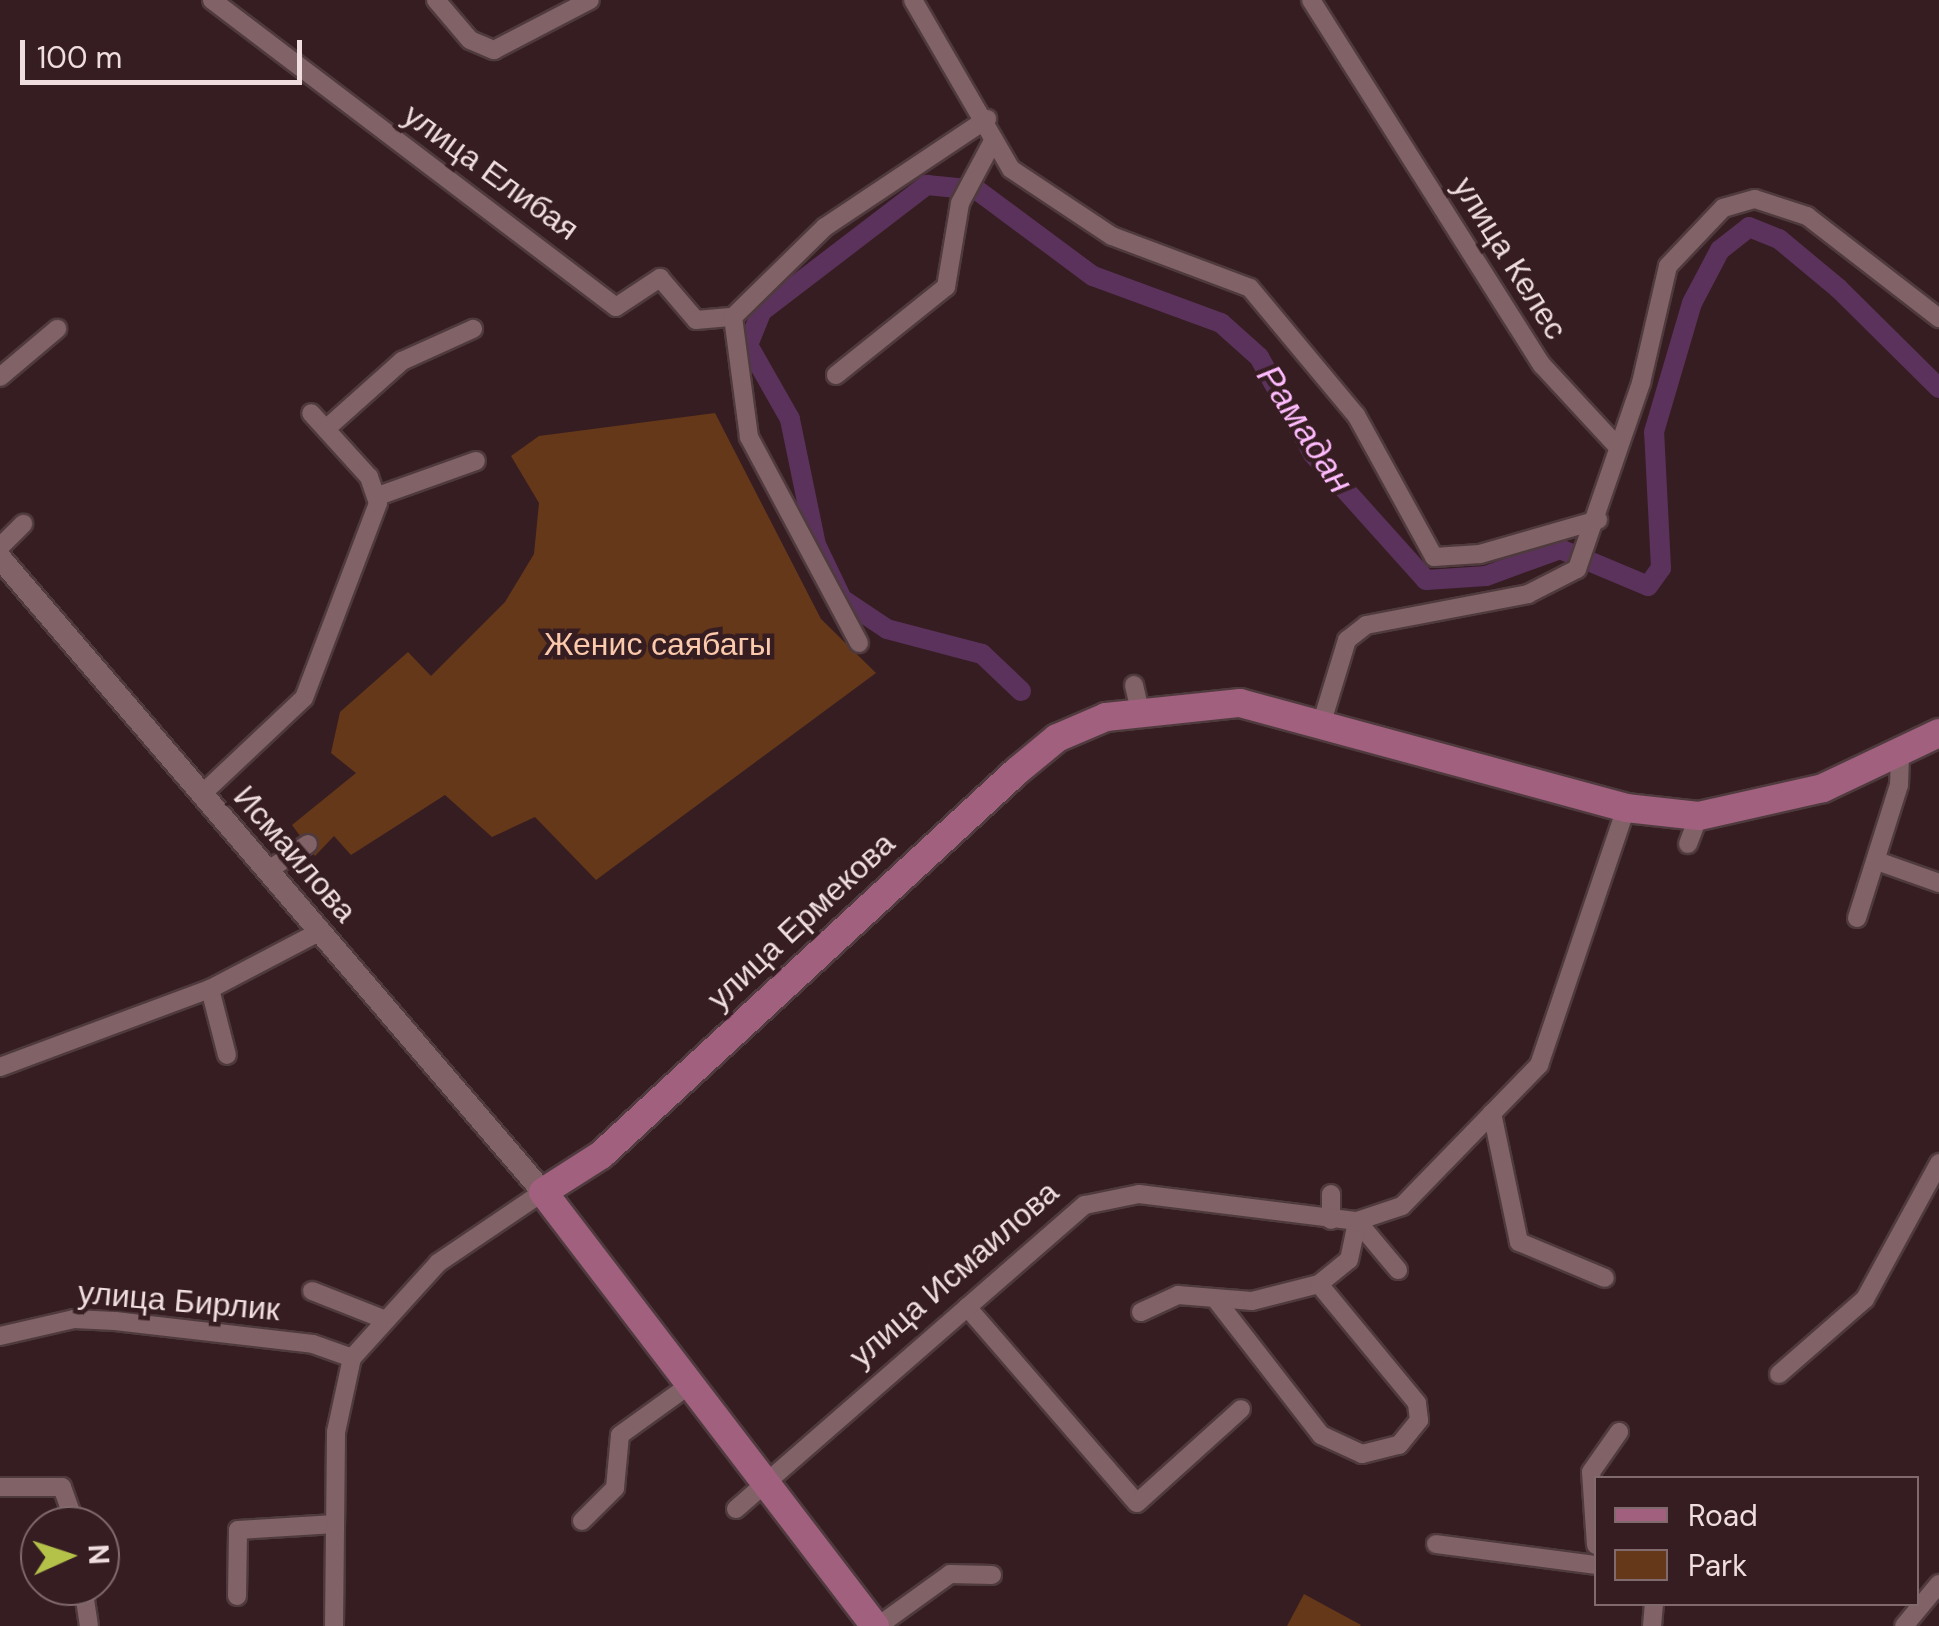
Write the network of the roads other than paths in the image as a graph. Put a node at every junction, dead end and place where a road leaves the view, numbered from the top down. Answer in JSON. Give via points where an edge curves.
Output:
{"nodes":[{"id":1,"x":212,"y":0,"type":"edge"},
{"id":2,"x":436,"y":0,"type":"edge"},
{"id":3,"x":590,"y":0,"type":"edge"},
{"id":4,"x":914,"y":0,"type":"edge"},
{"id":5,"x":1310,"y":0,"type":"edge"},
{"id":6,"x":987,"y":119,"type":"junction"},
{"id":7,"x":993,"y":141,"type":"junction"},
{"id":8,"x":733,"y":317,"type":"junction"},
{"id":9,"x":1939,"y":318,"type":"edge"},
{"id":10,"x":57,"y":328,"type":"dead end"},
{"id":11,"x":474,"y":329,"type":"dead end"},
{"id":12,"x":836,"y":375,"type":"dead end"},
{"id":13,"x":0,"y":377,"type":"edge"},
{"id":14,"x":311,"y":413,"type":"dead end"},
{"id":15,"x":328,"y":428,"type":"junction"},
{"id":16,"x":1618,"y":446,"type":"junction"},
{"id":17,"x":476,"y":461,"type":"dead end"},
{"id":18,"x":378,"y":496,"type":"junction"},
{"id":19,"x":1598,"y":520,"type":"junction"},
{"id":20,"x":22,"y":524,"type":"dead end"},
{"id":21,"x":0,"y":546,"type":"edge"},
{"id":22,"x":0,"y":558,"type":"edge"},
{"id":23,"x":858,"y":643,"type":"dead end"},
{"id":24,"x":1321,"y":725,"type":"junction"},
{"id":25,"x":1939,"y":733,"type":"edge"},
{"id":26,"x":1900,"y":752,"type":"junction"},
{"id":27,"x":201,"y":795,"type":"junction"},
{"id":28,"x":1626,"y":808,"type":"junction"},
{"id":29,"x":1699,"y":816,"type":"junction"},
{"id":30,"x":308,"y":844,"type":"dead end"},
{"id":31,"x":1688,"y":844,"type":"dead end"},
{"id":32,"x":1877,"y":861,"type":"junction"},
{"id":33,"x":266,"y":872,"type":"junction"},
{"id":34,"x":1939,"y":883,"type":"edge"},
{"id":35,"x":1857,"y":918,"type":"dead end"},
{"id":36,"x":319,"y":932,"type":"junction"},
{"id":37,"x":210,"y":990,"type":"junction"},
{"id":38,"x":227,"y":1055,"type":"dead end"},
{"id":39,"x":0,"y":1066,"type":"edge"},
{"id":40,"x":1492,"y":1114,"type":"junction"},
{"id":41,"x":1939,"y":1162,"type":"edge"},
{"id":42,"x":543,"y":1192,"type":"junction"},
{"id":43,"x":1332,"y":1194,"type":"dead end"},
{"id":44,"x":1331,"y":1220,"type":"junction"},
{"id":45,"x":1357,"y":1221,"type":"junction"},
{"id":46,"x":1398,"y":1270,"type":"dead end"},
{"id":47,"x":1605,"y":1278,"type":"dead end"},
{"id":48,"x":1320,"y":1284,"type":"junction"},
{"id":49,"x":312,"y":1291,"type":"dead end"},
{"id":50,"x":1216,"y":1301,"type":"junction"},
{"id":51,"x":967,"y":1307,"type":"junction"},
{"id":52,"x":1140,"y":1312,"type":"dead end"},
{"id":53,"x":383,"y":1319,"type":"junction"},
{"id":54,"x":0,"y":1336,"type":"edge"},
{"id":55,"x":352,"y":1358,"type":"junction"},
{"id":56,"x":1779,"y":1374,"type":"dead end"},
{"id":57,"x":692,"y":1384,"type":"junction"},
{"id":58,"x":1242,"y":1409,"type":"dead end"},
{"id":59,"x":1618,"y":1432,"type":"dead end"},
{"id":60,"x":770,"y":1483,"type":"junction"},
{"id":61,"x":0,"y":1487,"type":"edge"},
{"id":62,"x":73,"y":1506,"type":"edge"},
{"id":63,"x":736,"y":1509,"type":"dead end"},
{"id":64,"x":1594,"y":1516,"type":"edge"},
{"id":65,"x":582,"y":1521,"type":"dead end"},
{"id":66,"x":336,"y":1524,"type":"junction"},
{"id":67,"x":1436,"y":1544,"type":"dead end"},
{"id":68,"x":1594,"y":1565,"type":"edge"},
{"id":69,"x":992,"y":1574,"type":"dead end"},
{"id":70,"x":1939,"y":1584,"type":"edge"},
{"id":71,"x":237,"y":1596,"type":"dead end"},
{"id":72,"x":334,"y":1626,"type":"edge"},
{"id":73,"x":877,"y":1626,"type":"edge"},
{"id":74,"x":1904,"y":1626,"type":"edge"}],
"edges":[{"from":1,"to":8,"type":"street","name":"улица Елибая","via":[[616,307],[660,278],[696,320]]},
{"from":2,"to":3,"type":"street","via":[[470,40],[502,50]]},
{"from":4,"to":6,"type":"street"},
{"from":5,"to":16,"type":"street","name":"улица Келес","via":[[1542,365]]},
{"from":6,"to":7,"type":"street"},
{"from":6,"to":8,"type":"street","via":[[825,227]]},
{"from":7,"to":12,"type":"street","via":[[960,203],[946,287]]},
{"from":7,"to":19,"type":"street","via":[[1030,186],[1112,236],[1212,266],[1250,288],[1356,415],[1434,557],[1480,554]]},
{"from":8,"to":23,"type":"street","via":[[749,437]]},
{"from":9,"to":16,"type":"street","via":[[1807,216],[1739,200],[1705,220],[1668,266]]},
{"from":10,"to":13,"type":"street"},
{"from":11,"to":15,"type":"street","via":[[402,360]]},
{"from":14,"to":15,"type":"street"},
{"from":15,"to":18,"type":"street"},
{"from":16,"to":19,"type":"street"},
{"from":17,"to":18,"type":"street"},
{"from":18,"to":27,"type":"street","via":[[304,698]]},
{"from":19,"to":24,"type":"street","via":[[1577,569],[1539,591],[1366,625],[1347,640],[1323,680]]},
{"from":20,"to":21,"type":"street"},
{"from":22,"to":27,"type":"street","name":"Исмаилова"},
{"from":24,"to":28,"type":"main road","name":"улица Ермекова"},
{"from":24,"to":42,"type":"main road","name":"улица Ермекова","via":[[1240,703],[1143,709],[1057,738],[601,1156]]},
{"from":25,"to":26,"type":"main road","name":"улица Ермекова"},
{"from":26,"to":29,"type":"main road","name":"улица Ермекова","via":[[1823,788]]},
{"from":26,"to":32,"type":"street"},
{"from":27,"to":33,"type":"street","name":"Исмаилова"},
{"from":28,"to":29,"type":"main road","name":"улица Ермекова"},
{"from":28,"to":40,"type":"street","name":"улица Исмаилова","via":[[1555,1029],[1526,1078]]},
{"from":29,"to":31,"type":"street"},
{"from":30,"to":33,"type":"street"},
{"from":32,"to":34,"type":"street"},
{"from":32,"to":35,"type":"street"},
{"from":33,"to":36,"type":"street","name":"Исмаилова"},
{"from":36,"to":37,"type":"street"},
{"from":36,"to":42,"type":"street","name":"Исмаилова"},
{"from":37,"to":38,"type":"street"},
{"from":37,"to":39,"type":"street"},
{"from":40,"to":45,"type":"street","name":"улица Исмаилова","via":[[1402,1206]]},
{"from":40,"to":47,"type":"street","via":[[1519,1242]]},
{"from":41,"to":56,"type":"street","via":[[1864,1299]]},
{"from":42,"to":53,"type":"street","name":"улица Ермекова","via":[[464,1243]]},
{"from":42,"to":57,"type":"main road"},
{"from":43,"to":44,"type":"street"},
{"from":44,"to":45,"type":"street","name":"улица Исмаилова"},
{"from":44,"to":51,"type":"street","name":"улица Исмаилова","via":[[1108,1196],[1061,1220]]},
{"from":45,"to":46,"type":"street"},
{"from":45,"to":48,"type":"street","via":[[1349,1260]]},
{"from":48,"to":50,"type":"street"},
{"from":48,"to":50,"type":"street","via":[[1418,1402],[1419,1420],[1399,1445],[1362,1454],[1321,1435]]},
{"from":49,"to":53,"type":"street"},
{"from":50,"to":52,"type":"street","via":[[1178,1295]]},
{"from":51,"to":58,"type":"street","via":[[1137,1504]]},
{"from":51,"to":60,"type":"street","name":"улица Исмаилова"},
{"from":53,"to":55,"type":"street","name":"улица Ермекова"},
{"from":54,"to":55,"type":"street","name":"улица Бирлик","via":[[74,1318],[313,1344]]},
{"from":55,"to":66,"type":"street","name":"улица Ермекова","via":[[336,1432]]},
{"from":57,"to":60,"type":"main road"},
{"from":57,"to":65,"type":"street","via":[[620,1435],[616,1488]]},
{"from":59,"to":64,"type":"street","via":[[1591,1472]]},
{"from":60,"to":63,"type":"street","name":"улица Исмаилова"},
{"from":60,"to":73,"type":"main road"},
{"from":61,"to":62,"type":"street","via":[[55,1483],[72,1496]]},
{"from":66,"to":71,"type":"street","via":[[240,1528]]},
{"from":66,"to":72,"type":"street","name":"улица Ермекова"},
{"from":67,"to":68,"type":"street"},
{"from":69,"to":73,"type":"street","via":[[950,1574]]},
{"from":70,"to":74,"type":"street"}]}
